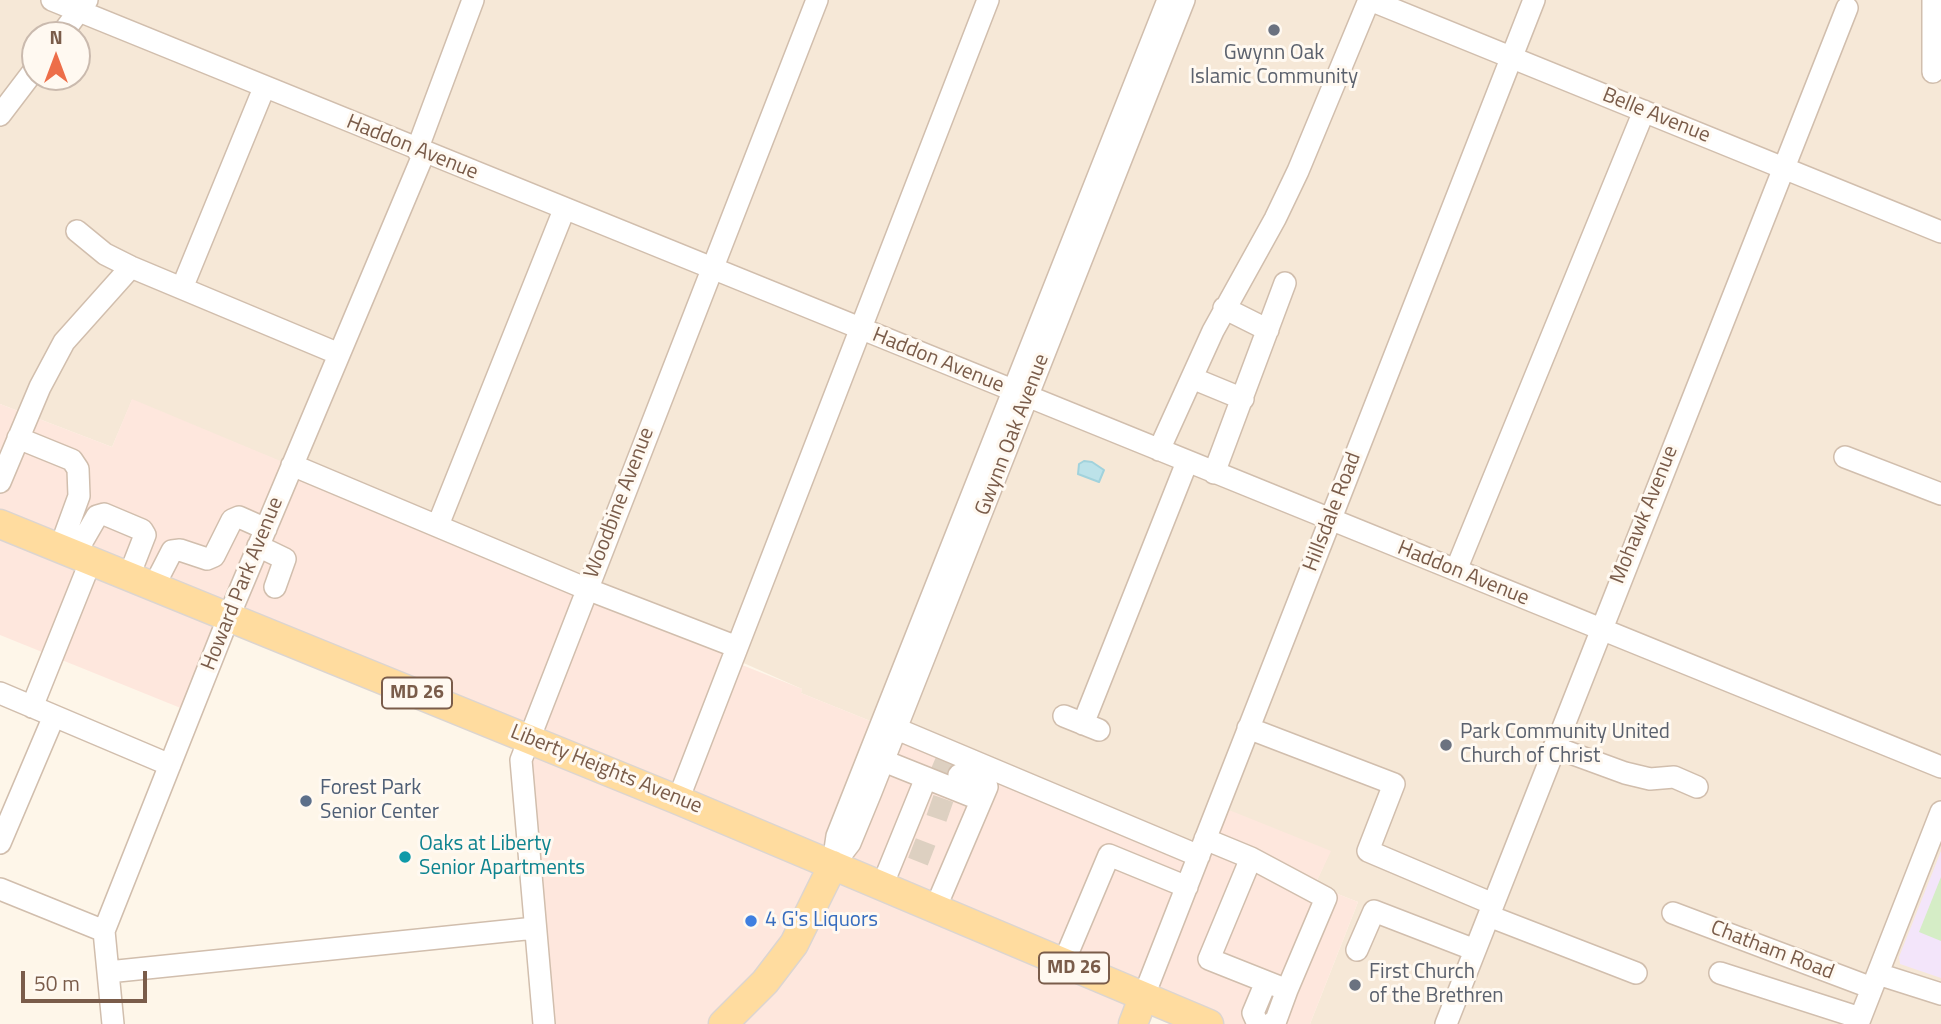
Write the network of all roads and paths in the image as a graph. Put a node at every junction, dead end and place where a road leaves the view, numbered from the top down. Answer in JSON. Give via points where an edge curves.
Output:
{"nodes":[{"id":1,"x":52,"y":0,"type":"edge"},
{"id":2,"x":473,"y":0,"type":"edge"},
{"id":3,"x":817,"y":0,"type":"edge"},
{"id":4,"x":988,"y":0,"type":"edge"},
{"id":5,"x":1168,"y":0,"type":"edge"},
{"id":6,"x":1184,"y":0,"type":"edge"},
{"id":7,"x":1369,"y":0,"type":"edge"},
{"id":8,"x":1534,"y":0,"type":"edge"},
{"id":9,"x":1933,"y":0,"type":"edge"},
{"id":10,"x":83,"y":6,"type":"edge"},
{"id":11,"x":1847,"y":8,"type":"dead end"},
{"id":12,"x":72,"y":21,"type":"edge"},
{"id":13,"x":1512,"y":57,"type":"junction"},
{"id":14,"x":1933,"y":72,"type":"dead end"},
{"id":15,"x":21,"y":87,"type":"edge"},
{"id":16,"x":264,"y":88,"type":"junction"},
{"id":17,"x":1644,"y":111,"type":"junction"},
{"id":18,"x":0,"y":115,"type":"edge"},
{"id":19,"x":421,"y":152,"type":"junction"},
{"id":20,"x":1782,"y":168,"type":"junction"},
{"id":21,"x":564,"y":209,"type":"junction"},
{"id":22,"x":77,"y":231,"type":"dead end"},
{"id":23,"x":1941,"y":232,"type":"edge"},
{"id":24,"x":131,"y":267,"type":"junction"},
{"id":25,"x":711,"y":269,"type":"junction"},
{"id":26,"x":1285,"y":283,"type":"dead end"},
{"id":27,"x":182,"y":288,"type":"junction"},
{"id":28,"x":1224,"y":308,"type":"junction"},
{"id":29,"x":860,"y":330,"type":"junction"},
{"id":30,"x":1268,"y":330,"type":"junction"},
{"id":31,"x":339,"y":354,"type":"junction"},
{"id":32,"x":1192,"y":378,"type":"junction"},
{"id":33,"x":1020,"y":394,"type":"junction"},
{"id":34,"x":1242,"y":399,"type":"junction"},
{"id":35,"x":18,"y":438,"type":"junction"},
{"id":36,"x":1159,"y":450,"type":"junction"},
{"id":37,"x":1845,"y":457,"type":"dead end"},
{"id":38,"x":1187,"y":462,"type":"junction"},
{"id":39,"x":292,"y":466,"type":"junction"},
{"id":40,"x":1214,"y":473,"type":"junction"},
{"id":41,"x":0,"y":482,"type":"edge"},
{"id":42,"x":1941,"y":494,"type":"edge"},
{"id":43,"x":1330,"y":520,"type":"junction"},
{"id":44,"x":0,"y":524,"type":"edge"},
{"id":45,"x":438,"y":525,"type":"junction"},
{"id":46,"x":262,"y":537,"type":"junction"},
{"id":47,"x":75,"y":554,"type":"junction"},
{"id":48,"x":1456,"y":570,"type":"junction"},
{"id":49,"x":142,"y":581,"type":"junction"},
{"id":50,"x":275,"y":587,"type":"dead end"},
{"id":51,"x":587,"y":589,"type":"junction"},
{"id":52,"x":229,"y":616,"type":"junction"},
{"id":53,"x":1600,"y":629,"type":"junction"},
{"id":54,"x":737,"y":647,"type":"junction"},
{"id":55,"x":0,"y":693,"type":"edge"},
{"id":56,"x":32,"y":707,"type":"junction"},
{"id":57,"x":54,"y":716,"type":"junction"},
{"id":58,"x":1082,"y":723,"type":"dead end"},
{"id":59,"x":1248,"y":728,"type":"junction"},
{"id":60,"x":897,"y":729,"type":"junction"},
{"id":61,"x":528,"y":738,"type":"junction"},
{"id":62,"x":1555,"y":747,"type":"junction"},
{"id":63,"x":170,"y":765,"type":"junction"},
{"id":64,"x":894,"y":765,"type":"junction"},
{"id":65,"x":1941,"y":767,"type":"edge"},
{"id":66,"x":930,"y":771,"type":"junction"},
{"id":67,"x":959,"y":775,"type":"tunnel mouth"},
{"id":68,"x":1698,"y":787,"type":"dead end"},
{"id":69,"x":678,"y":800,"type":"junction"},
{"id":70,"x":981,"y":800,"type":"junction"},
{"id":71,"x":1941,"y":812,"type":"edge"},
{"id":72,"x":0,"y":843,"type":"edge"},
{"id":73,"x":1202,"y":847,"type":"junction"},
{"id":74,"x":1251,"y":859,"type":"junction"},
{"id":75,"x":833,"y":865,"type":"junction"},
{"id":76,"x":882,"y":886,"type":"junction"},
{"id":77,"x":1186,"y":887,"type":"junction"},
{"id":78,"x":0,"y":889,"type":"edge"},
{"id":79,"x":935,"y":909,"type":"junction"},
{"id":80,"x":1491,"y":910,"type":"junction"},
{"id":81,"x":1673,"y":913,"type":"dead end"},
{"id":82,"x":536,"y":928,"type":"junction"},
{"id":83,"x":104,"y":932,"type":"junction"},
{"id":84,"x":1357,"y":950,"type":"dead end"},
{"id":85,"x":1475,"y":950,"type":"junction"},
{"id":86,"x":1063,"y":964,"type":"junction"},
{"id":87,"x":108,"y":972,"type":"junction"},
{"id":88,"x":1636,"y":973,"type":"dead end"},
{"id":89,"x":1720,"y":973,"type":"dead end"},
{"id":90,"x":1875,"y":981,"type":"junction"},
{"id":91,"x":1266,"y":982,"type":"junction"},
{"id":92,"x":1287,"y":990,"type":"junction"},
{"id":93,"x":1941,"y":994,"type":"edge"},
{"id":94,"x":1143,"y":998,"type":"junction"},
{"id":95,"x":1859,"y":1021,"type":"edge"},
{"id":96,"x":113,"y":1024,"type":"edge"},
{"id":97,"x":544,"y":1024,"type":"edge"},
{"id":98,"x":723,"y":1024,"type":"edge"},
{"id":99,"x":1133,"y":1024,"type":"edge"},
{"id":100,"x":1209,"y":1024,"type":"edge"},
{"id":101,"x":1258,"y":1024,"type":"edge"},
{"id":102,"x":1271,"y":1024,"type":"edge"},
{"id":103,"x":1446,"y":1024,"type":"edge"}],
"edges":[{"from":1,"to":10,"type":"street","name":"Haddon Avenue"},
{"from":2,"to":19,"type":"street","name":"Howard Park Avenue"},
{"from":3,"to":25,"type":"street","name":"Woodbine Avenue"},
{"from":4,"to":29,"type":"street"},
{"from":5,"to":33,"type":"street","name":"Gwynn Oak Avenue"},
{"from":6,"to":33,"type":"street","name":"Gwynn Oak Avenue"},
{"from":7,"to":13,"type":"street","name":"Belle Avenue"},
{"from":7,"to":28,"type":"street","via":[[1287,195]]},
{"from":8,"to":13,"type":"street","name":"Hillsdale Road"},
{"from":9,"to":14,"type":"street"},
{"from":10,"to":12,"type":"street"},
{"from":10,"to":16,"type":"street","name":"Haddon Avenue"},
{"from":11,"to":20,"type":"street","name":"Mohawk Avenue"},
{"from":13,"to":17,"type":"street","name":"Belle Avenue"},
{"from":13,"to":43,"type":"street","name":"Hillsdale Road"},
{"from":15,"to":18,"type":"street"},
{"from":16,"to":19,"type":"street","name":"Haddon Avenue"},
{"from":16,"to":27,"type":"street"},
{"from":17,"to":20,"type":"street","name":"Belle Avenue"},
{"from":17,"to":48,"type":"street"},
{"from":19,"to":21,"type":"street","name":"Haddon Avenue"},
{"from":19,"to":31,"type":"street","name":"Howard Park Avenue"},
{"from":20,"to":23,"type":"street","name":"Belle Avenue"},
{"from":20,"to":53,"type":"street","name":"Mohawk Avenue"},
{"from":21,"to":25,"type":"street","name":"Haddon Avenue"},
{"from":21,"to":45,"type":"street"},
{"from":22,"to":24,"type":"street"},
{"from":24,"to":27,"type":"street"},
{"from":24,"to":35,"type":"street","via":[[64,342]]},
{"from":25,"to":29,"type":"street","name":"Haddon Avenue"},
{"from":25,"to":51,"type":"street","name":"Woodbine Avenue"},
{"from":26,"to":30,"type":"street"},
{"from":27,"to":31,"type":"street"},
{"from":28,"to":30,"type":"street"},
{"from":28,"to":32,"type":"street"},
{"from":29,"to":33,"type":"street","name":"Haddon Avenue"},
{"from":29,"to":54,"type":"street"},
{"from":30,"to":34,"type":"street"},
{"from":31,"to":39,"type":"street","name":"Howard Park Avenue"},
{"from":32,"to":34,"type":"street"},
{"from":32,"to":36,"type":"street"},
{"from":33,"to":36,"type":"street","name":"Haddon Avenue"},
{"from":33,"to":60,"type":"street","name":"Gwynn Oak Avenue"},
{"from":33,"to":75,"type":"street","name":"Gwynn Oak Avenue","via":[[837,836]]},
{"from":34,"to":40,"type":"street"},
{"from":35,"to":41,"type":"street"},
{"from":35,"to":47,"type":"street","via":[[72,460],[78,469]]},
{"from":36,"to":38,"type":"street","name":"Haddon Avenue"},
{"from":37,"to":42,"type":"street"},
{"from":38,"to":40,"type":"street","name":"Haddon Avenue"},
{"from":38,"to":58,"type":"street"},
{"from":39,"to":45,"type":"street"},
{"from":39,"to":46,"type":"street","name":"Howard Park Avenue"},
{"from":40,"to":43,"type":"street","name":"Haddon Avenue"},
{"from":43,"to":48,"type":"street","name":"Haddon Avenue"},
{"from":43,"to":59,"type":"street","name":"Hillsdale Road"},
{"from":44,"to":47,"type":"main road","name":"Liberty Heights Avenue","number":"MD 26"},
{"from":45,"to":51,"type":"street"},
{"from":46,"to":49,"type":"street","via":[[239,517],[232,520],[214,556],[207,559],[172,551]]},
{"from":46,"to":50,"type":"street","via":[[285,559]]},
{"from":46,"to":52,"type":"street","name":"Howard Park Avenue"},
{"from":47,"to":49,"type":"main road","name":"Liberty Heights Avenue","number":"MD 26"},
{"from":47,"to":49,"type":"street","via":[[97,516],[104,514],[145,535]]},
{"from":47,"to":56,"type":"street"},
{"from":48,"to":53,"type":"street","name":"Haddon Avenue"},
{"from":49,"to":52,"type":"main road","name":"Liberty Heights Avenue","number":"MD 26"},
{"from":51,"to":54,"type":"street"},
{"from":51,"to":61,"type":"street","name":"Woodbine Avenue"},
{"from":52,"to":61,"type":"main road","name":"Liberty Heights Avenue","number":"MD 26"},
{"from":52,"to":63,"type":"street","name":"Howard Park Avenue"},
{"from":53,"to":62,"type":"street","name":"Mohawk Avenue"},
{"from":53,"to":65,"type":"street","name":"Haddon Avenue"},
{"from":54,"to":69,"type":"street"},
{"from":55,"to":56,"type":"street"},
{"from":56,"to":57,"type":"street"},
{"from":57,"to":63,"type":"street"},
{"from":57,"to":72,"type":"street"},
{"from":59,"to":73,"type":"street","name":"Hillsdale Road"},
{"from":59,"to":80,"type":"street","via":[[1394,784],[1368,851]]},
{"from":60,"to":64,"type":"street","name":"Gwynn Oak Avenue"},
{"from":60,"to":73,"type":"street"},
{"from":61,"to":69,"type":"main road","name":"Liberty Heights Avenue","number":"MD 26"},
{"from":61,"to":82,"type":"street","name":"Woodbine Avenue","via":[[520,767]]},
{"from":62,"to":68,"type":"street","via":[[1625,773],[1650,779],[1674,777]]},
{"from":62,"to":80,"type":"street","name":"Mohawk Avenue"},
{"from":63,"to":83,"type":"street","name":"Howard Park Avenue"},
{"from":64,"to":66,"type":"street"},
{"from":64,"to":75,"type":"street","name":"Gwynn Oak Avenue"},
{"from":66,"to":70,"type":"street"},
{"from":66,"to":76,"type":"street","via":[[924,802]]},
{"from":67,"to":70,"type":"street","via":[[987,787]]},
{"from":69,"to":75,"type":"main road","name":"Liberty Heights Avenue","number":"MD 26"},
{"from":70,"to":79,"type":"street","via":[[963,817],[944,862]]},
{"from":71,"to":90,"type":"street"},
{"from":73,"to":74,"type":"street"},
{"from":73,"to":77,"type":"street","name":"Hillsdale Road"},
{"from":74,"to":91,"type":"street","via":[[1209,959]]},
{"from":74,"to":92,"type":"street","via":[[1326,898]]},
{"from":75,"to":76,"type":"main road","name":"Liberty Heights Avenue","number":"MD 26"},
{"from":75,"to":98,"type":"main road","name":"Gwynn Oak Avenue","via":[[794,944],[765,982]]},
{"from":76,"to":79,"type":"main road","name":"Liberty Heights Avenue","number":"MD 26"},
{"from":77,"to":86,"type":"street","via":[[1109,855]]},
{"from":77,"to":94,"type":"street","name":"Hillsdale Road"},
{"from":78,"to":83,"type":"street"},
{"from":79,"to":86,"type":"main road","name":"Liberty Heights Avenue","number":"MD 26"},
{"from":80,"to":85,"type":"street","name":"Mohawk Avenue"},
{"from":80,"to":88,"type":"street"},
{"from":81,"to":90,"type":"street","name":"Chatham Road"},
{"from":82,"to":87,"type":"street"},
{"from":82,"to":97,"type":"street","name":"Woodbine Avenue"},
{"from":83,"to":87,"type":"street","name":"Howard Park Avenue"},
{"from":84,"to":85,"type":"street","via":[[1374,911]]},
{"from":85,"to":103,"type":"street","name":"Mohawk Avenue"},
{"from":86,"to":94,"type":"main road","name":"Liberty Heights Avenue","number":"MD 26"},
{"from":87,"to":96,"type":"street","name":"Howard Park Avenue"},
{"from":89,"to":95,"type":"street"},
{"from":90,"to":93,"type":"street","name":"Chatham Road"},
{"from":90,"to":95,"type":"street"},
{"from":91,"to":92,"type":"street"},
{"from":91,"to":101,"type":"street","via":[[1253,1013]]},
{"from":92,"to":102,"type":"street"},
{"from":94,"to":99,"type":"main road","name":"Hillsdale Road"},
{"from":94,"to":100,"type":"main road","name":"Liberty Heights Avenue","number":"MD 26"}]}
